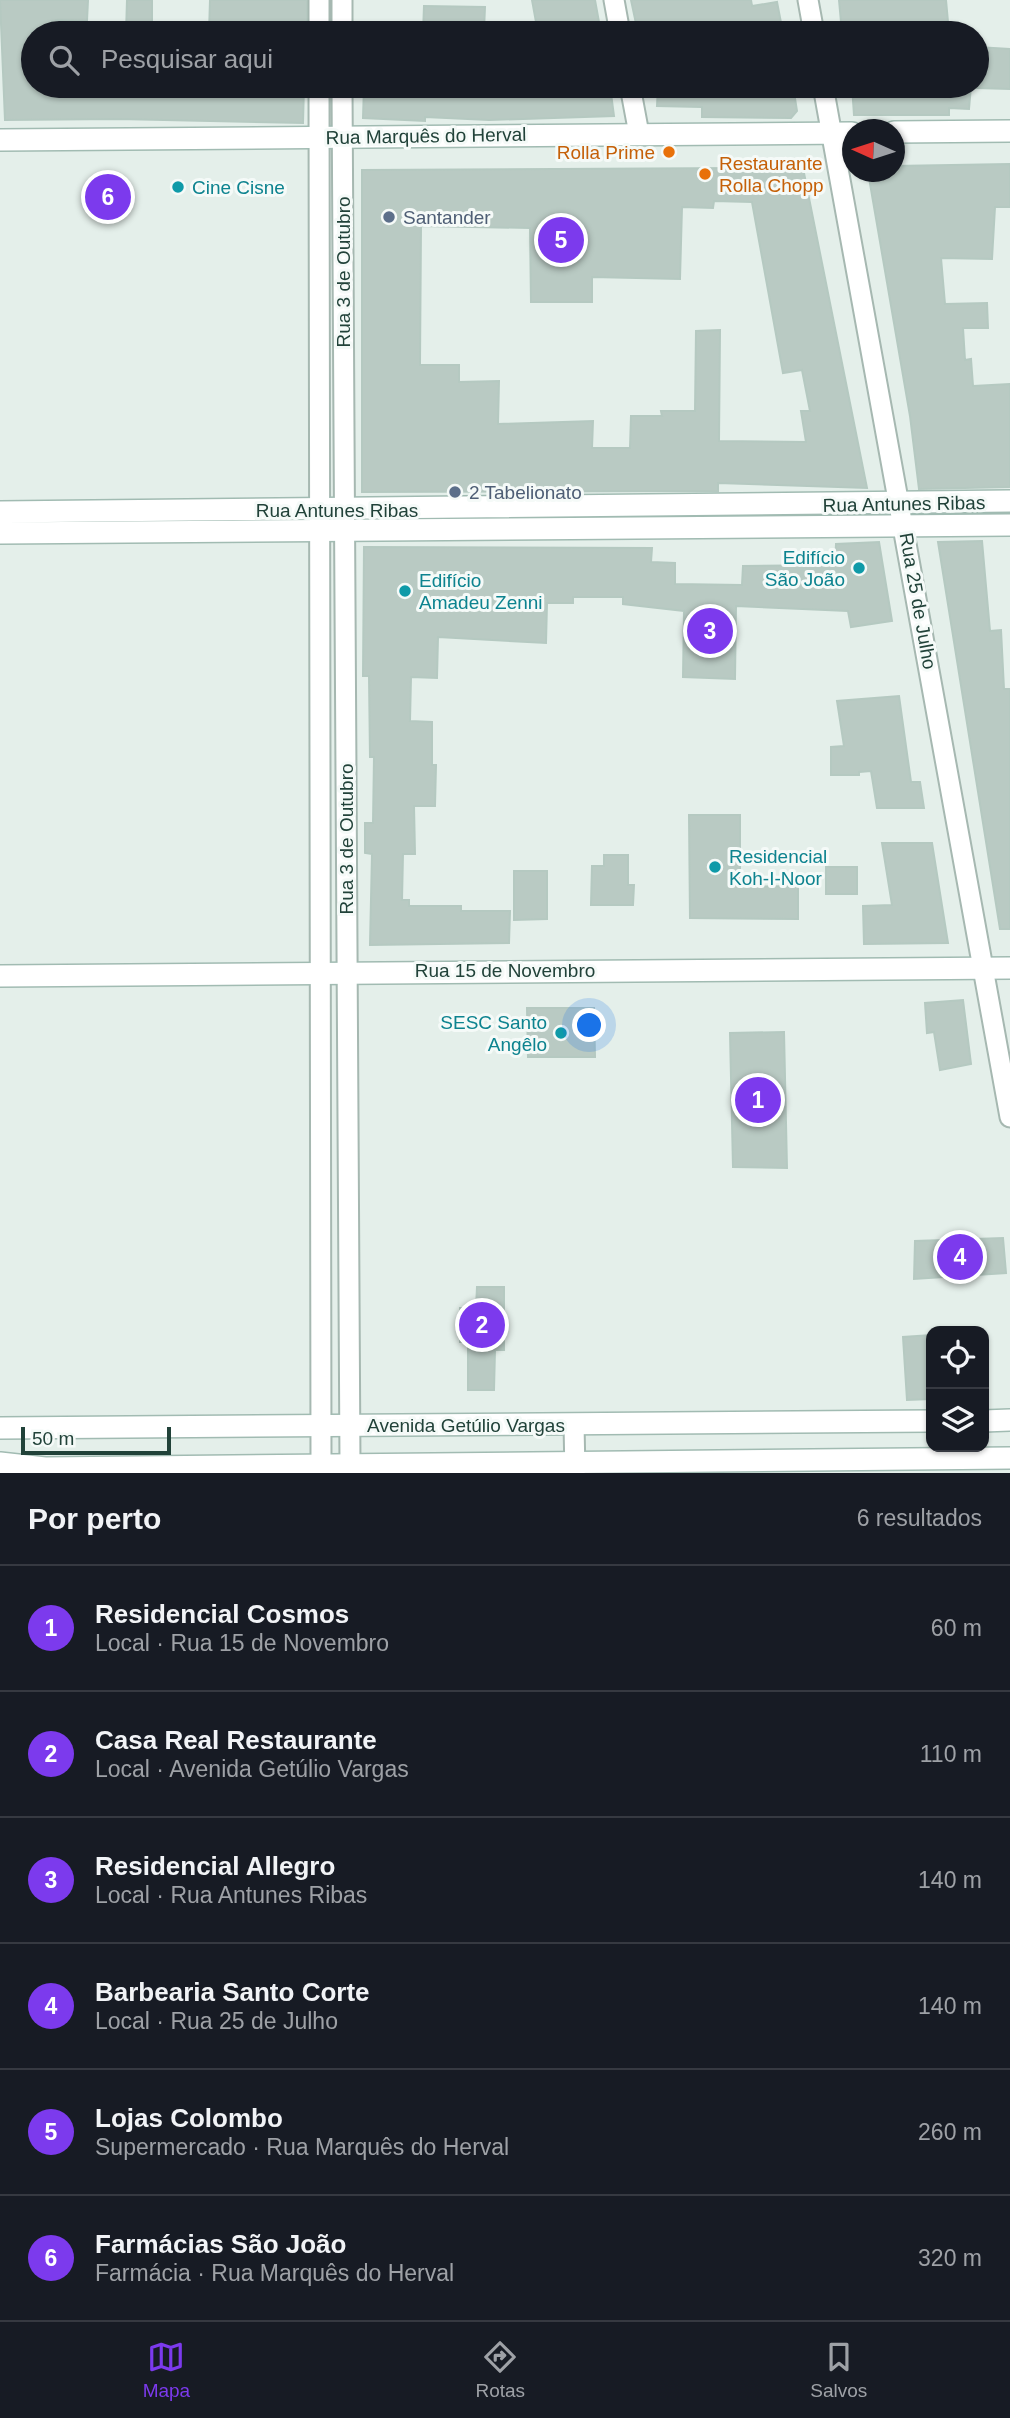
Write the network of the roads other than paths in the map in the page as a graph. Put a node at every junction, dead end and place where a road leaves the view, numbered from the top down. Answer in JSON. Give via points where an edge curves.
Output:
{"nodes":[{"id":1,"x":319,"y":0,"type":"edge"},
{"id":2,"x":342,"y":0,"type":"edge"},
{"id":3,"x":614,"y":0,"type":"edge"},
{"id":4,"x":808,"y":0,"type":"edge"},
{"id":5,"x":319,"y":21,"type":"edge"},
{"id":6,"x":342,"y":21,"type":"edge"},
{"id":7,"x":618,"y":21,"type":"edge"},
{"id":8,"x":812,"y":21,"type":"edge"},
{"id":9,"x":319,"y":98,"type":"edge"},
{"id":10,"x":342,"y":98,"type":"edge"},
{"id":11,"x":632,"y":98,"type":"edge"},
{"id":12,"x":828,"y":98,"type":"edge"},
{"id":13,"x":1010,"y":131,"type":"edge"},
{"id":14,"x":905,"y":132,"type":"edge"},
{"id":15,"x":842,"y":133,"type":"edge"},
{"id":16,"x":639,"y":134,"type":"junction"},
{"id":17,"x":319,"y":137,"type":"junction"},
{"id":18,"x":342,"y":137,"type":"junction"},
{"id":19,"x":0,"y":140,"type":"edge"},
{"id":20,"x":850,"y":182,"type":"edge"},
{"id":21,"x":1010,"y":502,"type":"edge"},
{"id":22,"x":0,"y":512,"type":"edge"},
{"id":23,"x":903,"y":515,"type":"junction"},
{"id":24,"x":320,"y":520,"type":"junction"},
{"id":25,"x":344,"y":520,"type":"junction"},
{"id":26,"x":215,"y":521,"type":"junction"},
{"id":27,"x":1010,"y":525,"type":"edge"},
{"id":28,"x":0,"y":533,"type":"edge"},
{"id":29,"x":982,"y":968,"type":"junction"},
{"id":30,"x":1010,"y":968,"type":"edge"},
{"id":31,"x":320,"y":971,"type":"junction"},
{"id":32,"x":346,"y":971,"type":"junction"},
{"id":33,"x":0,"y":976,"type":"edge"},
{"id":34,"x":1010,"y":1117,"type":"edge"},
{"id":35,"x":320,"y":1167,"type":"junction"},
{"id":36,"x":348,"y":1167,"type":"junction"},
{"id":37,"x":1010,"y":1420,"type":"edge"},
{"id":38,"x":926,"y":1421,"type":"edge"},
{"id":39,"x":989,"y":1421,"type":"edge"},
{"id":40,"x":841,"y":1422,"type":"junction"},
{"id":41,"x":574,"y":1424,"type":"junction"},
{"id":42,"x":321,"y":1425,"type":"junction"},
{"id":43,"x":349,"y":1425,"type":"junction"},
{"id":44,"x":0,"y":1428,"type":"edge"},
{"id":45,"x":1010,"y":1458,"type":"edge"},
{"id":46,"x":0,"y":1463,"type":"edge"},
{"id":47,"x":321,"y":1465,"type":"junction"},
{"id":48,"x":350,"y":1465,"type":"junction"},
{"id":49,"x":840,"y":1466,"type":"edge"},
{"id":50,"x":575,"y":1468,"type":"edge"}],
"edges":[{"from":1,"to":5,"type":"street"},
{"from":2,"to":6,"type":"street"},
{"from":3,"to":7,"type":"street"},
{"from":4,"to":8,"type":"street"},
{"from":9,"to":17,"type":"street","name":"Rua 3 de Outubro"},
{"from":10,"to":18,"type":"street","name":"Rua 3 de Outubro"},
{"from":11,"to":16,"type":"street"},
{"from":12,"to":15,"type":"street","name":"Rua 25 de Julho"},
{"from":13,"to":14,"type":"street"},
{"from":15,"to":16,"type":"street","name":"Rua Marquês do Herval"},
{"from":16,"to":18,"type":"street","name":"Rua Marquês do Herval"},
{"from":17,"to":18,"type":"street","name":"Rua Marquês do Herval"},
{"from":17,"to":19,"type":"street","name":"Rua Marquês do Herval"},
{"from":17,"to":24,"type":"street","name":"Rua 3 de Outubro"},
{"from":18,"to":25,"type":"street","name":"Rua 3 de Outubro"},
{"from":20,"to":23,"type":"street","name":"Rua 25 de Julho"},
{"from":21,"to":23,"type":"street","name":"Rua Antunes Ribas"},
{"from":22,"to":26,"type":"street","name":"Rua Antunes Ribas"},
{"from":23,"to":25,"type":"street","name":"Rua Antunes Ribas"},
{"from":23,"to":27,"type":"street","name":"Rua Antunes Ribas"},
{"from":23,"to":29,"type":"street","name":"Rua 25 de Julho"},
{"from":24,"to":25,"type":"street","name":"Rua Antunes Ribas"},
{"from":24,"to":26,"type":"street","name":"Rua Antunes Ribas"},
{"from":24,"to":31,"type":"street","name":"Rua 3 de Outubro"},
{"from":25,"to":32,"type":"street","name":"Rua 3 de Outubro"},
{"from":26,"to":28,"type":"street","name":"Rua Antunes Ribas"},
{"from":29,"to":30,"type":"street","name":"Rua 15 de Novembro"},
{"from":29,"to":32,"type":"street","name":"Rua 15 de Novembro"},
{"from":29,"to":34,"type":"street","name":"Rua 25 de Julho"},
{"from":31,"to":32,"type":"street","name":"Rua 15 de Novembro"},
{"from":31,"to":33,"type":"street","name":"Rua 15 de Novembro"},
{"from":31,"to":35,"type":"street","name":"Rua 3 de Outubro"},
{"from":32,"to":36,"type":"street","name":"Rua 3 de Outubro"},
{"from":35,"to":36,"type":"street"},
{"from":35,"to":42,"type":"street","name":"Rua 3 de Outubro"},
{"from":36,"to":43,"type":"street","name":"Rua 3 de Outubro"},
{"from":37,"to":39,"type":"street"},
{"from":38,"to":40,"type":"street","name":"Avenida Getúlio Vargas"},
{"from":40,"to":41,"type":"street","name":"Avenida Getúlio Vargas"},
{"from":40,"to":49,"type":"street"},
{"from":41,"to":43,"type":"street","name":"Avenida Getúlio Vargas"},
{"from":41,"to":50,"type":"street"},
{"from":42,"to":43,"type":"street","name":"Avenida Getúlio Vargas"},
{"from":42,"to":44,"type":"street","name":"Avenida Getúlio Vargas"},
{"from":42,"to":47,"type":"street","name":"Rua 3 de Outubro"},
{"from":43,"to":48,"type":"street","name":"Rua 3 de Outubro"},
{"from":45,"to":49,"type":"street","name":"Avenida Getúlio Vargas"},
{"from":46,"to":47,"type":"street","name":"Avenida Getúlio Vargas","via":[[45,1468]]},
{"from":47,"to":48,"type":"street","name":"Avenida Getúlio Vargas"},
{"from":48,"to":50,"type":"street","name":"Avenida Getúlio Vargas"},
{"from":49,"to":50,"type":"street","name":"Avenida Getúlio Vargas"}]}
